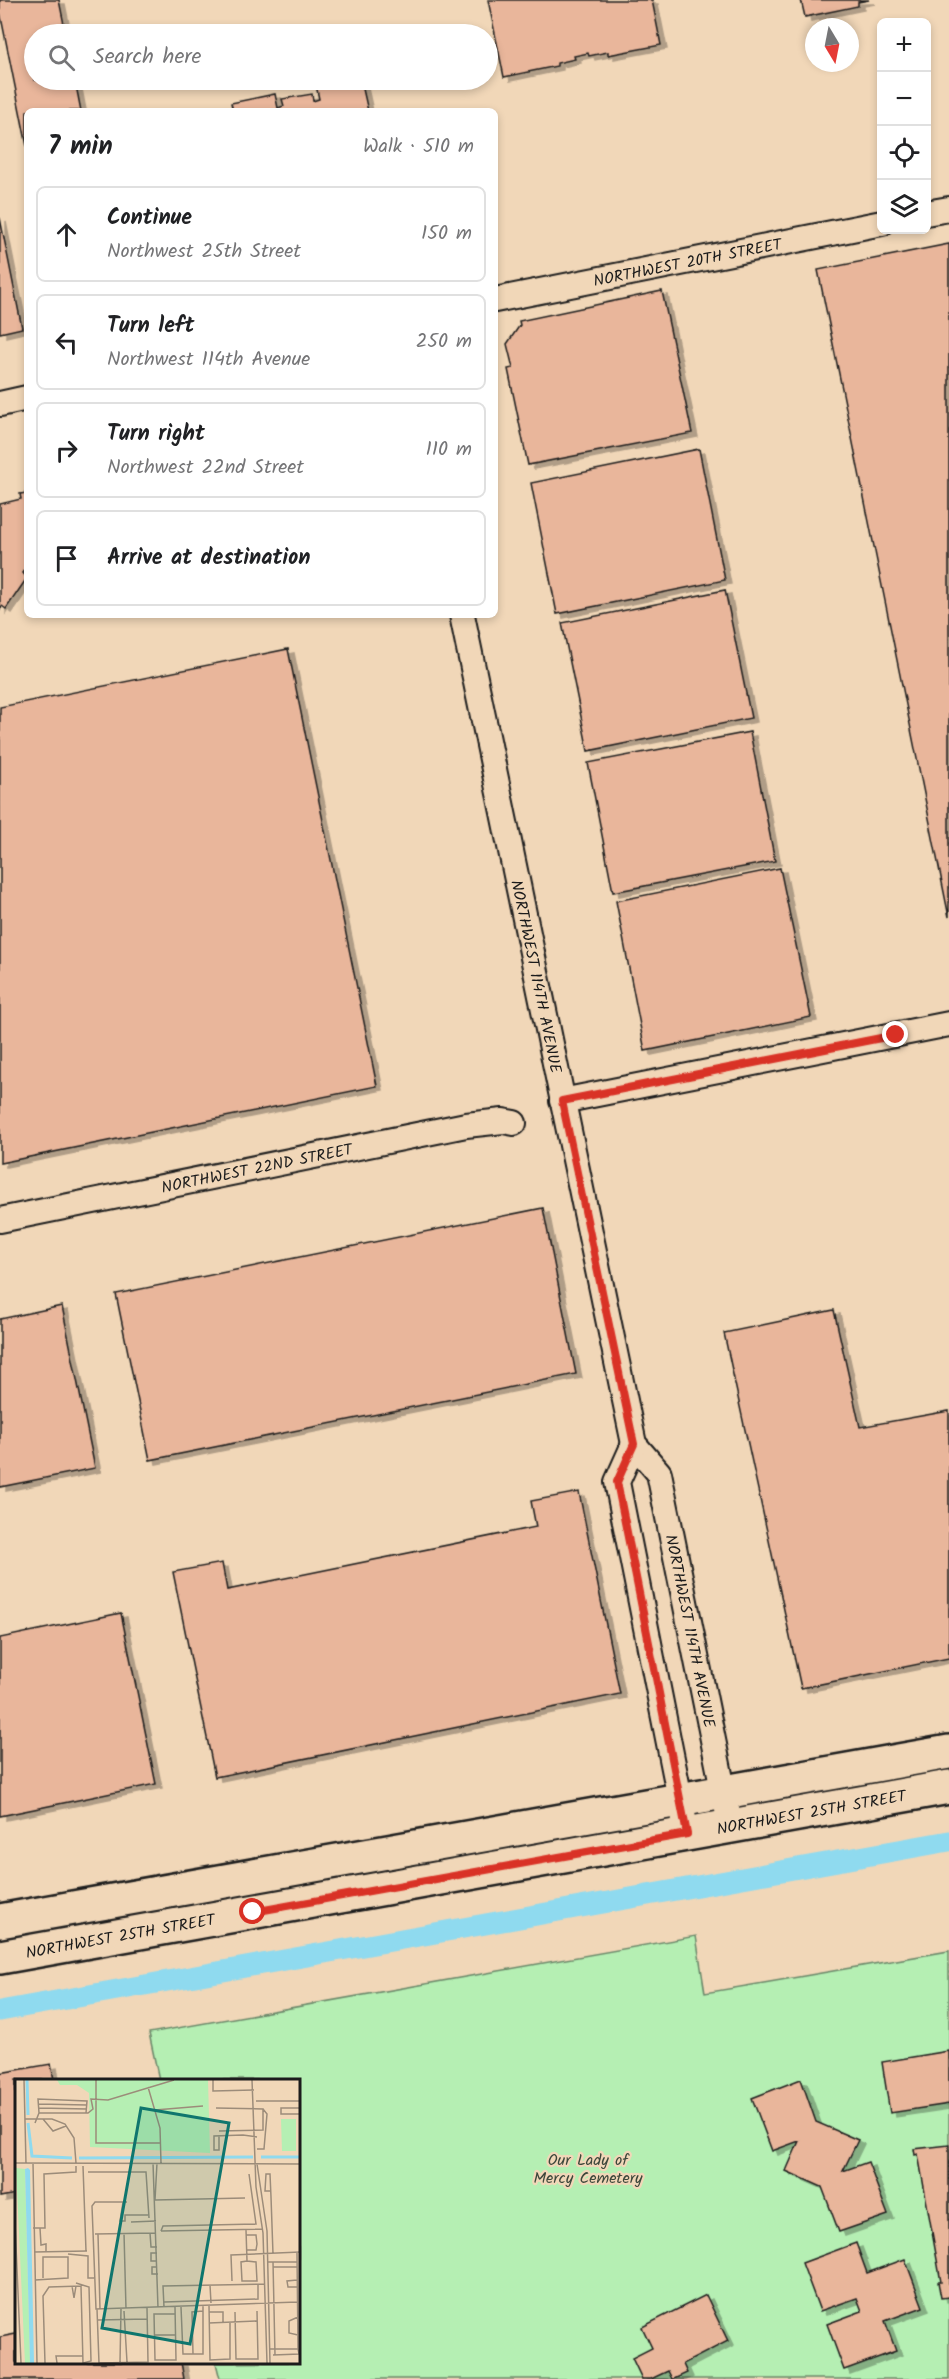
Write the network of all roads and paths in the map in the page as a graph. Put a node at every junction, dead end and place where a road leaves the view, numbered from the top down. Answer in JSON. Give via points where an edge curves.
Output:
{"nodes":[{"id":1,"x":949,"y":209,"type":"edge"},
{"id":2,"x":931,"y":212,"type":"edge"},
{"id":3,"x":877,"y":223,"type":"edge"},
{"id":4,"x":498,"y":299,"type":"edge"},
{"id":5,"x":24,"y":399,"type":"edge"},
{"id":6,"x":0,"y":404,"type":"edge"},
{"id":7,"x":463,"y":618,"type":"edge"},
{"id":8,"x":949,"y":1024,"type":"edge"},
{"id":9,"x":562,"y":1101,"type":"junction"},
{"id":10,"x":514,"y":1123,"type":"dead end"},
{"id":11,"x":0,"y":1220,"type":"edge"},
{"id":12,"x":634,"y":1444,"type":"junction"},
{"id":13,"x":949,"y":1752,"type":"edge"},
{"id":14,"x":949,"y":1787,"type":"edge"},
{"id":15,"x":724,"y":1792,"type":"junction"},
{"id":16,"x":681,"y":1800,"type":"junction"},
{"id":17,"x":731,"y":1826,"type":"junction"},
{"id":18,"x":687,"y":1834,"type":"junction"},
{"id":19,"x":0,"y":1921,"type":"edge"},
{"id":20,"x":0,"y":1957,"type":"edge"}],
"edges":[{"from":1,"to":2,"type":"street"},
{"from":3,"to":4,"type":"street","name":"NORTHWEST 20TH STREET"},
{"from":5,"to":6,"type":"street"},
{"from":7,"to":9,"type":"street","name":"NORTHWEST 114TH AVENUE"},
{"from":8,"to":9,"type":"street"},
{"from":9,"to":12,"type":"street","name":"NORTHWEST 114TH AVENUE"},
{"from":10,"to":11,"type":"street","name":"NORTHWEST 22ND STREET","via":[[466,1125]]},
{"from":12,"to":15,"type":"street","name":"NORTHWEST 114TH AVENUE","via":[[659,1473]]},
{"from":12,"to":16,"type":"street","via":[[617,1482]]},
{"from":13,"to":15,"type":"main road","name":"NORTHWEST 25TH STREET"},
{"from":14,"to":17,"type":"main road","name":"NORTHWEST 25TH STREET"},
{"from":15,"to":16,"type":"main road","name":"NORTHWEST 25TH STREET"},
{"from":15,"to":17,"type":"street","name":"NORTHWEST 114TH AVENUE"},
{"from":16,"to":18,"type":"street"},
{"from":16,"to":19,"type":"main road","name":"NORTHWEST 25TH STREET"},
{"from":17,"to":18,"type":"main road","name":"NORTHWEST 25TH STREET"},
{"from":18,"to":20,"type":"main road","name":"NORTHWEST 25TH STREET"}]}
